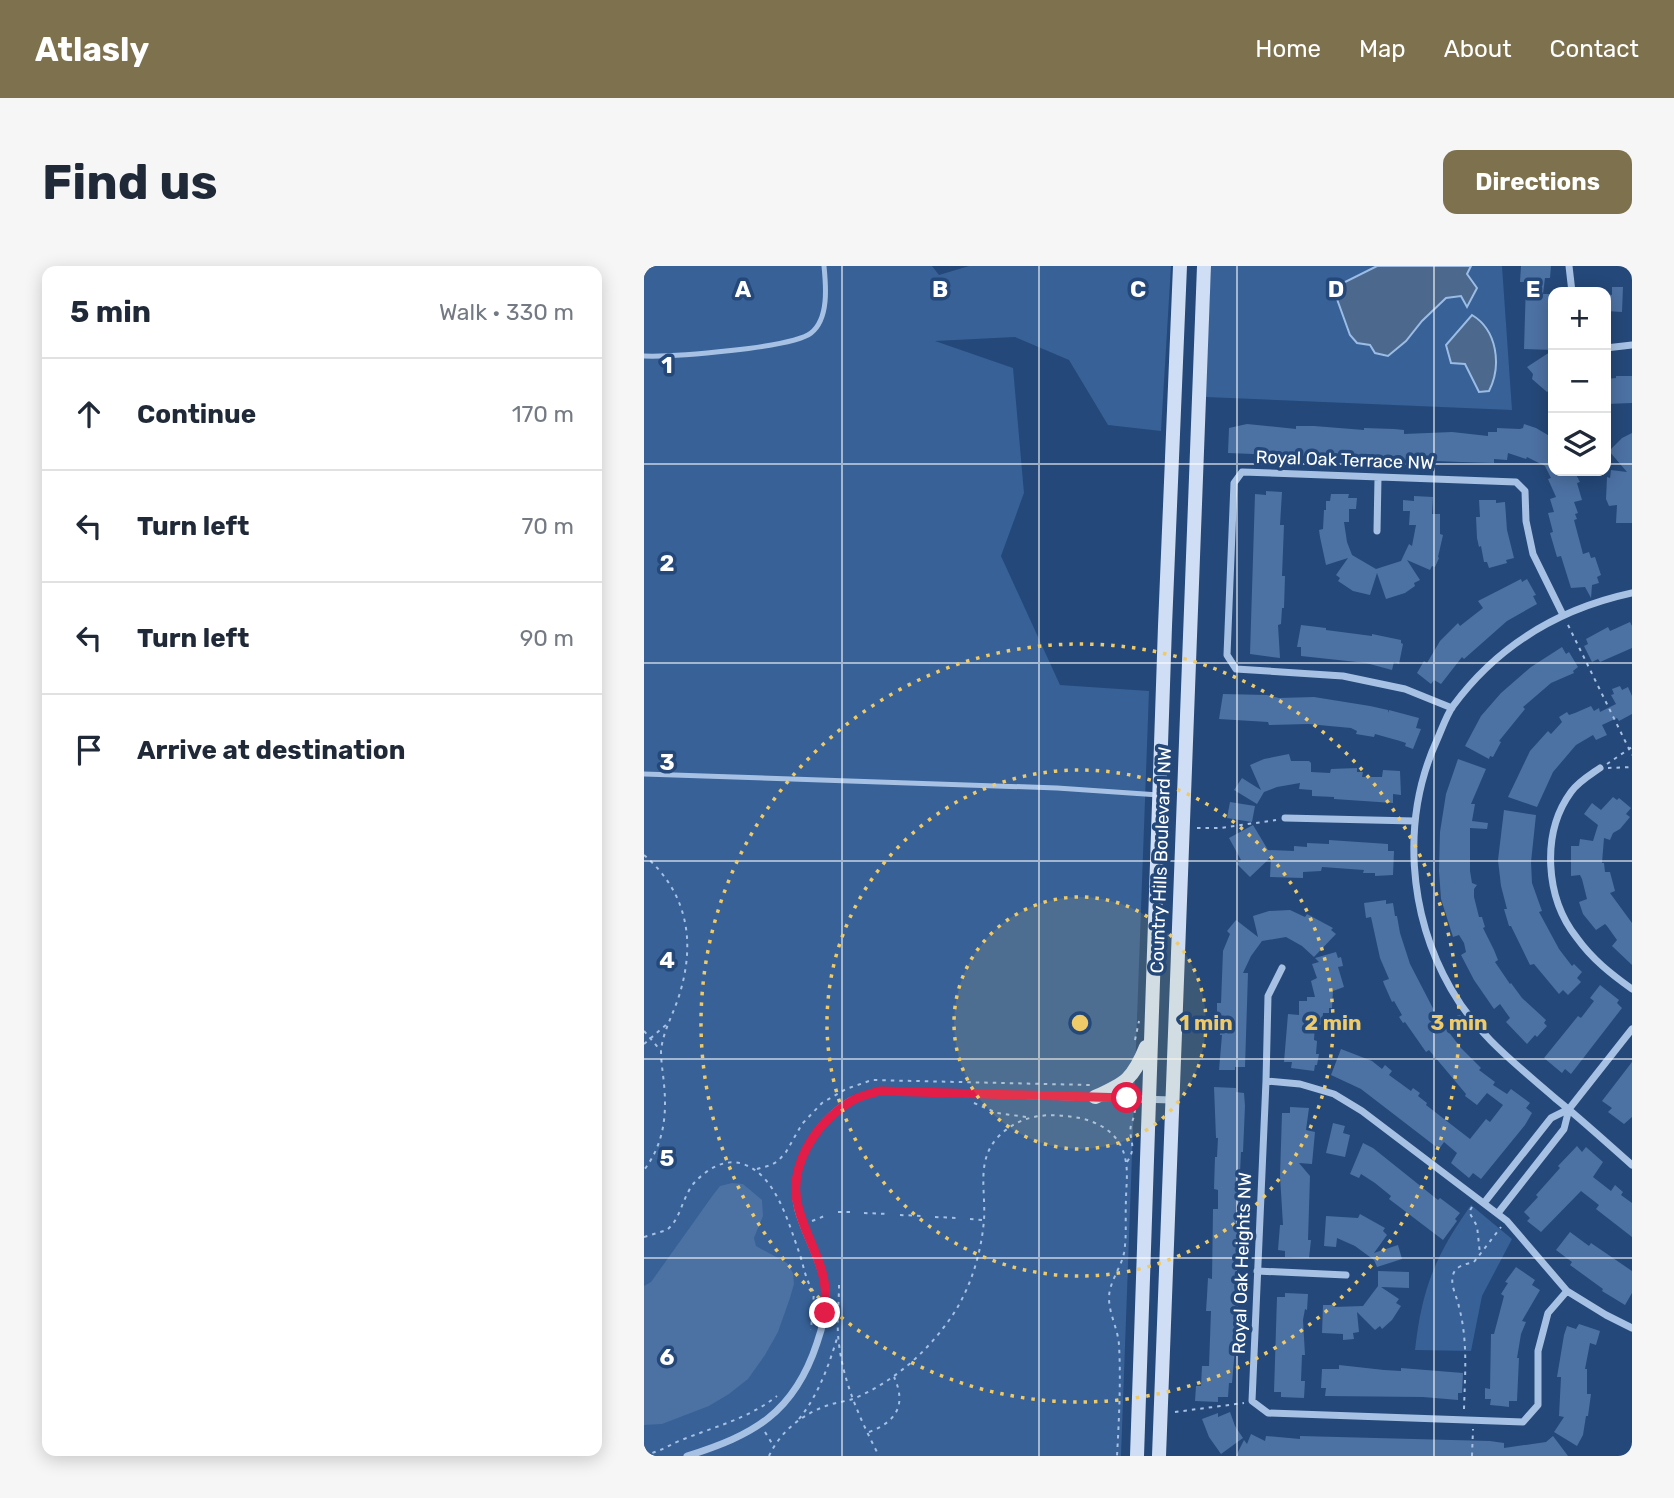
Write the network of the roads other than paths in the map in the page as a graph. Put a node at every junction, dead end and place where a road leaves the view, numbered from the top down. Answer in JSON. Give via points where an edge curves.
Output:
{"nodes":[{"id":1,"x":824,"y":266,"type":"edge"},
{"id":2,"x":1180,"y":266,"type":"edge"},
{"id":3,"x":1204,"y":266,"type":"edge"},
{"id":4,"x":1569,"y":266,"type":"edge"},
{"id":5,"x":1571,"y":287,"type":"edge"},
{"id":6,"x":1632,"y":345,"type":"edge"},
{"id":7,"x":1611,"y":347,"type":"edge"},
{"id":8,"x":644,"y":356,"type":"edge"},
{"id":9,"x":1378,"y":478,"type":"junction"},
{"id":10,"x":1377,"y":531,"type":"dead end"},
{"id":11,"x":1632,"y":593,"type":"edge"},
{"id":12,"x":1563,"y":615,"type":"junction"},
{"id":13,"x":1452,"y":708,"type":"junction"},
{"id":14,"x":1600,"y":768,"type":"road end"},
{"id":15,"x":644,"y":774,"type":"edge"},
{"id":16,"x":1159,"y":795,"type":"junction"},
{"id":17,"x":1285,"y":818,"type":"road end"},
{"id":18,"x":1414,"y":821,"type":"junction"},
{"id":19,"x":1282,"y":968,"type":"dead end"},
{"id":20,"x":1632,"y":989,"type":"edge"},
{"id":21,"x":1632,"y":1029,"type":"edge"},
{"id":22,"x":1150,"y":1035,"type":"junction"},
{"id":23,"x":1266,"y":1081,"type":"junction"},
{"id":24,"x":1095,"y":1097,"type":"junction"},
{"id":25,"x":1148,"y":1099,"type":"junction"},
{"id":26,"x":1172,"y":1100,"type":"junction"},
{"id":27,"x":1569,"y":1109,"type":"junction"},
{"id":28,"x":1632,"y":1165,"type":"edge"},
{"id":29,"x":1481,"y":1201,"type":"junction"},
{"id":30,"x":1498,"y":1213,"type":"junction"},
{"id":31,"x":1257,"y":1271,"type":"junction"},
{"id":32,"x":1346,"y":1275,"type":"dead end"},
{"id":33,"x":1567,"y":1290,"type":"junction"},
{"id":34,"x":1632,"y":1328,"type":"edge"},
{"id":35,"x":687,"y":1456,"type":"edge"},
{"id":36,"x":1137,"y":1456,"type":"edge"},
{"id":37,"x":1159,"y":1456,"type":"edge"}],
"edges":[{"from":1,"to":8,"type":"lane","via":[[825,298],[817,327],[810,334],[688,355]]},
{"from":2,"to":16,"type":"main road","name":"Country Hills Boulevard NW"},
{"from":3,"to":26,"type":"main road","name":"Country Hills Boulevard NW"},
{"from":4,"to":5,"type":"street"},
{"from":6,"to":7,"type":"street"},
{"from":9,"to":10,"type":"street"},
{"from":9,"to":12,"type":"street","name":"Royal Oak Terrace NW","via":[[1516,482],[1525,491],[1534,554]]},
{"from":9,"to":13,"type":"street","name":"Royal Oak Terrace NW","via":[[1242,472],[1234,483],[1227,655],[1236,669],[1343,676],[1405,689]]},
{"from":11,"to":12,"type":"street"},
{"from":12,"to":13,"type":"street","via":[[1519,641],[1489,666]]},
{"from":13,"to":18,"type":"street","via":[[1428,760]]},
{"from":14,"to":20,"type":"street","via":[[1572,789],[1561,807],[1552,830],[1550,865],[1558,903],[1575,937]]},
{"from":15,"to":16,"type":"lane"},
{"from":16,"to":22,"type":"main road","name":"Country Hills Boulevard NW"},
{"from":17,"to":18,"type":"street"},
{"from":18,"to":27,"type":"street","via":[[1414,870],[1421,913],[1432,951],[1451,990],[1475,1027],[1502,1055]]},
{"from":19,"to":23,"type":"street","name":"Royal Oak Heights NW","via":[[1268,996]]},
{"from":21,"to":27,"type":"street"},
{"from":22,"to":24,"type":"main road","via":[[1125,1084]]},
{"from":22,"to":25,"type":"main road","name":"Country Hills Boulevard NW"},
{"from":23,"to":29,"type":"street","via":[[1334,1094]]},
{"from":23,"to":31,"type":"street","name":"Royal Oak Heights NW"},
{"from":24,"to":25,"type":"street"},
{"from":24,"to":35,"type":"street","via":[[880,1091],[852,1100],[831,1115],[815,1132],[796,1181],[798,1208],[825,1286],[825,1313],[811,1363],[789,1400],[768,1419],[731,1441]]},
{"from":25,"to":26,"type":"street"},
{"from":25,"to":36,"type":"main road","name":"Country Hills Boulevard NW"},
{"from":26,"to":37,"type":"main road","name":"Country Hills Boulevard NW"},
{"from":27,"to":28,"type":"street"},
{"from":27,"to":29,"type":"street","via":[[1551,1118]]},
{"from":27,"to":30,"type":"street","via":[[1564,1129]]},
{"from":29,"to":30,"type":"street"},
{"from":30,"to":33,"type":"street"},
{"from":31,"to":32,"type":"street"},
{"from":31,"to":33,"type":"street","name":"Royal Oak Heights NW","via":[[1252,1401],[1268,1413],[1523,1422],[1538,1405],[1538,1351],[1548,1313]]},
{"from":33,"to":34,"type":"street"}]}
